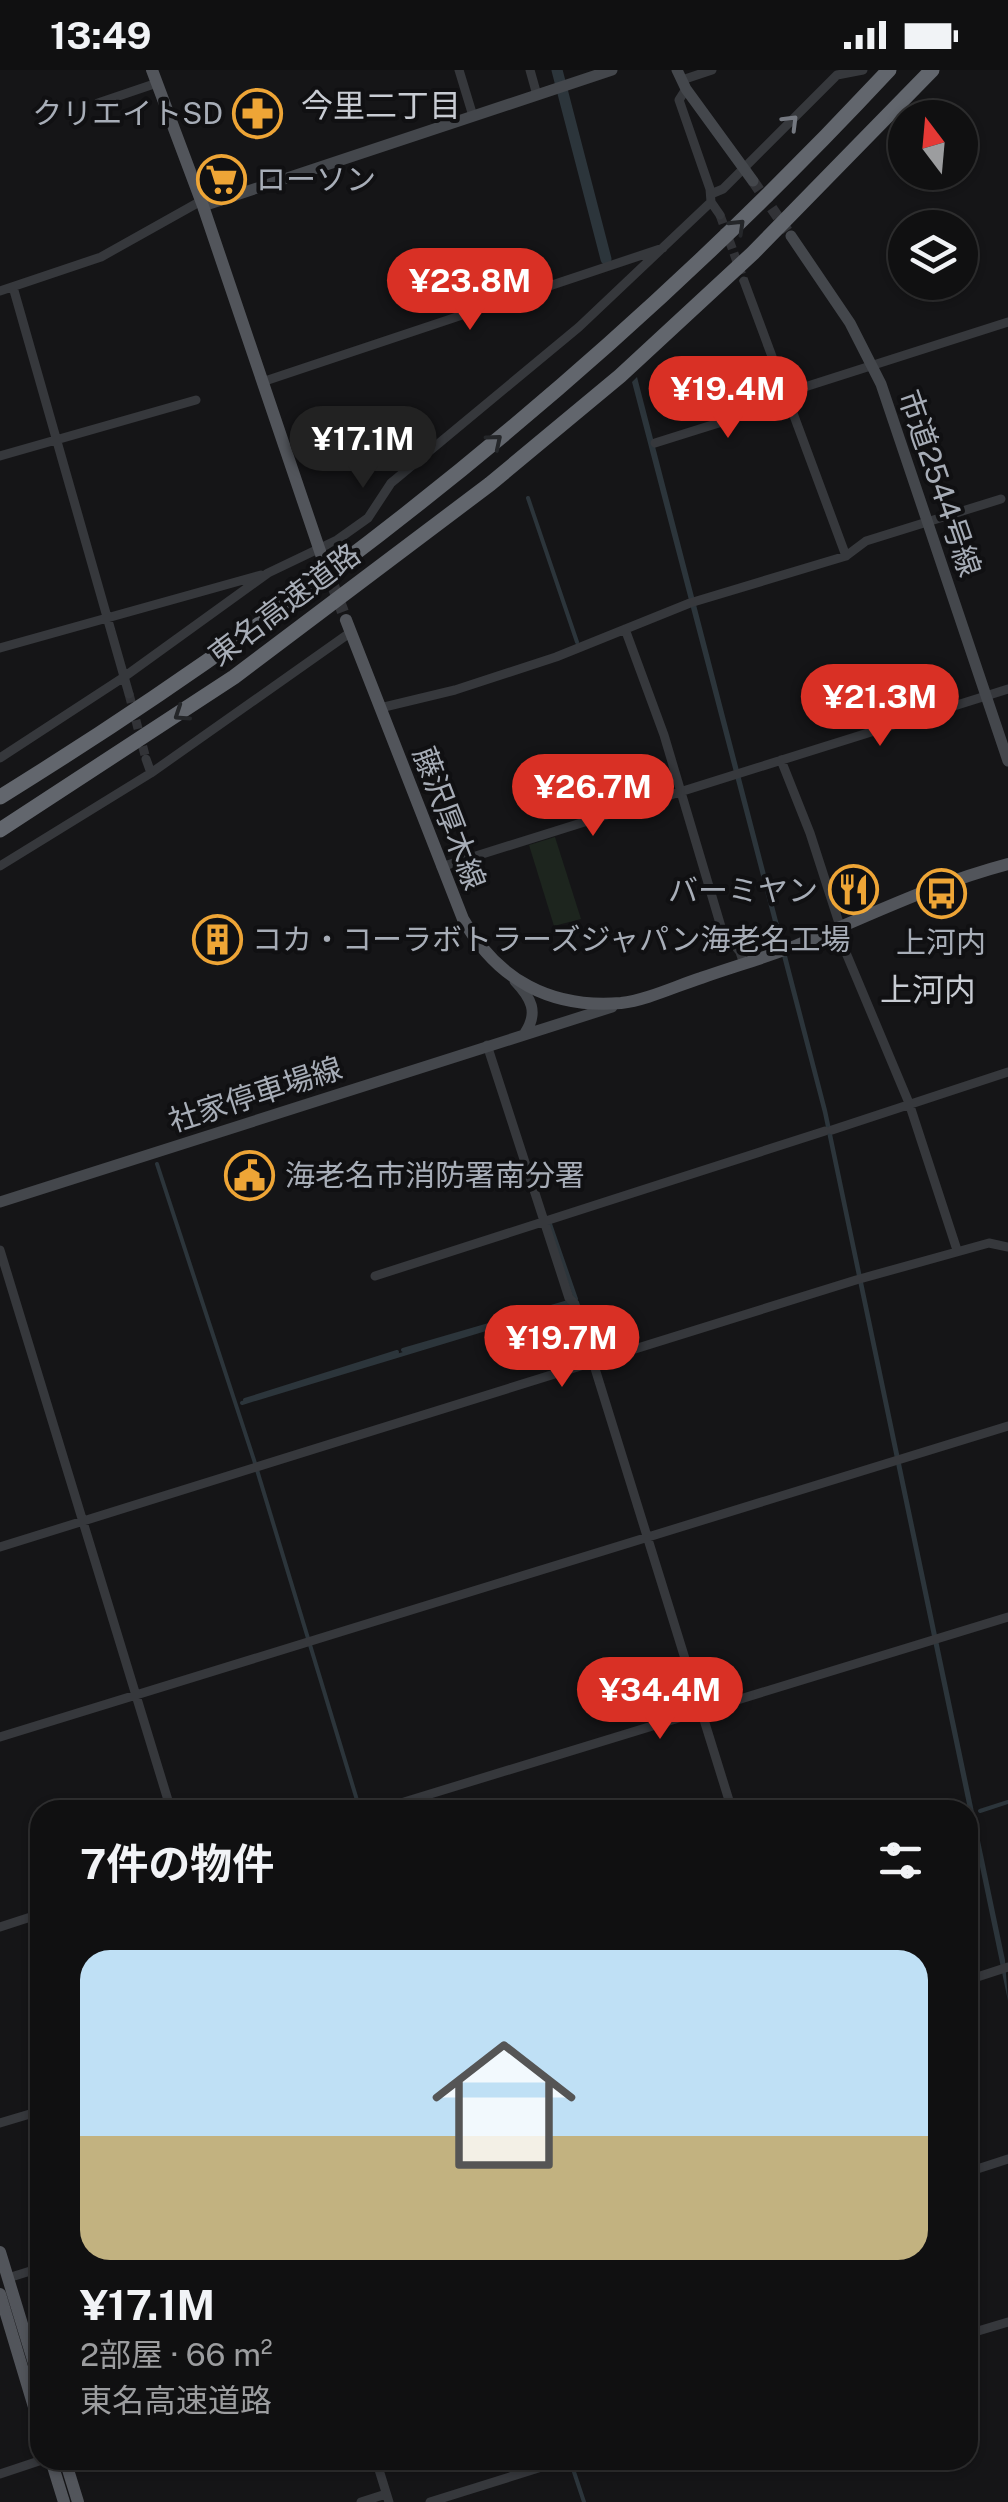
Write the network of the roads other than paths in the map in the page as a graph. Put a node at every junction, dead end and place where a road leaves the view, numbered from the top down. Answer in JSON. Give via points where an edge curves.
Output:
{"nodes":[{"id":1,"x":458,"y":70,"type":"edge"},
{"id":2,"x":530,"y":70,"type":"edge"},
{"id":3,"x":612,"y":70,"type":"edge"},
{"id":4,"x":712,"y":70,"type":"edge"},
{"id":5,"x":863,"y":70,"type":"edge"},
{"id":6,"x":890,"y":70,"type":"edge"},
{"id":7,"x":932,"y":70,"type":"edge"},
{"id":8,"x":154,"y":76,"type":"edge"},
{"id":9,"x":682,"y":80,"type":"edge"},
{"id":10,"x":537,"y":95,"type":"junction"},
{"id":11,"x":98,"y":102,"type":"dead end"},
{"id":12,"x":474,"y":116,"type":"junction"},
{"id":13,"x":744,"y":168,"type":"junction"},
{"id":14,"x":753,"y":181,"type":"tunnel mouth"},
{"id":15,"x":711,"y":198,"type":"junction"},
{"id":16,"x":202,"y":204,"type":"junction"},
{"id":17,"x":720,"y":215,"type":"tunnel mouth"},
{"id":18,"x":791,"y":236,"type":"tunnel mouth"},
{"id":19,"x":666,"y":247,"type":"junction"},
{"id":20,"x":744,"y":281,"type":"tunnel mouth"},
{"id":21,"x":13,"y":287,"type":"junction"},
{"id":22,"x":0,"y":290,"type":"edge"},
{"id":23,"x":1008,"y":322,"type":"edge"},
{"id":24,"x":872,"y":365,"type":"junction"},
{"id":25,"x":262,"y":382,"type":"junction"},
{"id":26,"x":787,"y":397,"type":"junction"},
{"id":27,"x":196,"y":400,"type":"dead end"},
{"id":28,"x":56,"y":440,"type":"junction"},
{"id":29,"x":655,"y":444,"type":"dead end"},
{"id":30,"x":0,"y":456,"type":"edge"},
{"id":31,"x":1001,"y":499,"type":"dead end"},
{"id":32,"x":928,"y":522,"type":"junction"},
{"id":33,"x":846,"y":556,"type":"junction"},
{"id":34,"x":326,"y":559,"type":"junction"},
{"id":35,"x":268,"y":573,"type":"junction"},
{"id":36,"x":106,"y":618,"type":"junction"},
{"id":37,"x":348,"y":626,"type":"joint"},
{"id":38,"x":625,"y":629,"type":"junction"},
{"id":39,"x":0,"y":648,"type":"edge"},
{"id":40,"x":124,"y":677,"type":"junction"},
{"id":41,"x":1008,"y":689,"type":"edge"},
{"id":42,"x":129,"y":694,"type":"tunnel mouth"},
{"id":43,"x":984,"y":697,"type":"junction"},
{"id":44,"x":380,"y":708,"type":"junction"},
{"id":45,"x":0,"y":758,"type":"edge"},
{"id":46,"x":146,"y":759,"type":"tunnel mouth"},
{"id":47,"x":781,"y":760,"type":"junction"},
{"id":48,"x":1008,"y":761,"type":"edge"},
{"id":49,"x":151,"y":773,"type":"junction"},
{"id":50,"x":681,"y":791,"type":"junction"},
{"id":51,"x":0,"y":797,"type":"edge"},
{"id":52,"x":0,"y":830,"type":"edge"},
{"id":53,"x":1008,"y":864,"type":"edge"},
{"id":54,"x":0,"y":866,"type":"edge"},
{"id":55,"x":441,"y":868,"type":"junction"},
{"id":56,"x":838,"y":928,"type":"junction"},
{"id":57,"x":744,"y":964,"type":"junction"},
{"id":58,"x":515,"y":980,"type":"junction"},
{"id":59,"x":546,"y":994,"type":"junction"},
{"id":60,"x":625,"y":1002,"type":"junction"},
{"id":61,"x":551,"y":1025,"type":"junction"},
{"id":62,"x":524,"y":1033,"type":"junction"},
{"id":63,"x":486,"y":1045,"type":"junction"},
{"id":64,"x":1008,"y":1072,"type":"edge"},
{"id":65,"x":909,"y":1103,"type":"junction"},
{"id":66,"x":0,"y":1202,"type":"edge"},
{"id":67,"x":545,"y":1220,"type":"junction"},
{"id":68,"x":1008,"y":1248,"type":"edge"},
{"id":69,"x":0,"y":1250,"type":"edge"},
{"id":70,"x":956,"y":1250,"type":"junction"},
{"id":71,"x":375,"y":1276,"type":"dead end"},
{"id":72,"x":591,"y":1360,"type":"junction"},
{"id":73,"x":1008,"y":1426,"type":"edge"},
{"id":74,"x":84,"y":1520,"type":"junction"},
{"id":75,"x":646,"y":1536,"type":"junction"},
{"id":76,"x":0,"y":1546,"type":"edge"},
{"id":77,"x":1008,"y":1616,"type":"edge"},
{"id":78,"x":137,"y":1695,"type":"junction"},
{"id":79,"x":701,"y":1709,"type":"junction"},
{"id":80,"x":0,"y":1737,"type":"edge"},
{"id":81,"x":168,"y":1800,"type":"edge"},
{"id":82,"x":410,"y":1800,"type":"edge"},
{"id":83,"x":729,"y":1800,"type":"edge"},
{"id":84,"x":30,"y":1917,"type":"edge"},
{"id":85,"x":0,"y":1927,"type":"edge"},
{"id":86,"x":1005,"y":1968,"type":"edge"},
{"id":87,"x":978,"y":1977,"type":"edge"},
{"id":88,"x":30,"y":2114,"type":"edge"},
{"id":89,"x":0,"y":2123,"type":"edge"},
{"id":90,"x":1008,"y":2160,"type":"edge"},
{"id":91,"x":978,"y":2169,"type":"edge"},
{"id":92,"x":0,"y":2252,"type":"edge"},
{"id":93,"x":30,"y":2271,"type":"edge"},
{"id":94,"x":14,"y":2276,"type":"junction"},
{"id":95,"x":0,"y":2294,"type":"edge"},
{"id":96,"x":1008,"y":2322,"type":"edge"},
{"id":97,"x":978,"y":2331,"type":"edge"},
{"id":98,"x":30,"y":2342,"type":"edge"},
{"id":99,"x":30,"y":2394,"type":"edge"},
{"id":100,"x":30,"y":2464,"type":"edge"},
{"id":101,"x":54,"y":2470,"type":"edge"},
{"id":102,"x":68,"y":2470,"type":"edge"},
{"id":103,"x":379,"y":2470,"type":"edge"},
{"id":104,"x":532,"y":2470,"type":"edge"},
{"id":105,"x":0,"y":2474,"type":"edge"},
{"id":106,"x":388,"y":2498,"type":"edge"},
{"id":107,"x":64,"y":2502,"type":"edge"},
{"id":108,"x":78,"y":2502,"type":"edge"},
{"id":109,"x":362,"y":2502,"type":"edge"},
{"id":110,"x":430,"y":2502,"type":"edge"}],
"edges":[{"from":1,"to":12,"type":"street"},
{"from":2,"to":10,"type":"street"},
{"from":3,"to":10,"type":"street"},
{"from":4,"to":9,"type":"street"},
{"from":13,"to":5,"type":"street","one_way":true,"via":[[837,75]]},
{"from":34,"to":6,"type":"highway","name":"東名高速道路","one_way":true,"via":[[393,526],[549,397],[735,230]]},
{"from":7,"to":52,"type":"highway","name":"東名高速道路","one_way":true,"via":[[753,253],[490,484],[220,686]]},
{"from":8,"to":11,"type":"street"},
{"from":8,"to":16,"type":"main road"},
{"from":9,"to":13,"type":"street"},
{"from":9,"to":15,"type":"street","via":[[679,100]]},
{"from":10,"to":12,"type":"street"},
{"from":12,"to":16,"type":"street"},
{"from":13,"to":14,"type":"street"},
{"from":13,"to":15,"type":"street"},
{"from":15,"to":17,"type":"street"},
{"from":15,"to":19,"type":"street"},
{"from":16,"to":21,"type":"street","via":[[101,257]]},
{"from":16,"to":25,"type":"main road"},
{"from":18,"to":24,"type":"street","name":"市道2544号線"},
{"from":19,"to":25,"type":"street"},
{"from":19,"to":34,"type":"street","via":[[391,483],[368,518],[337,540]]},
{"from":20,"to":26,"type":"street"},
{"from":21,"to":22,"type":"street"},
{"from":21,"to":28,"type":"street"},
{"from":23,"to":24,"type":"street"},
{"from":24,"to":26,"type":"street"},
{"from":24,"to":32,"type":"street","name":"市道2544号線"},
{"from":25,"to":34,"type":"main road"},
{"from":26,"to":29,"type":"street"},
{"from":26,"to":33,"type":"street"},
{"from":27,"to":28,"type":"street"},
{"from":28,"to":30,"type":"street"},
{"from":28,"to":36,"type":"street"},
{"from":31,"to":32,"type":"street"},
{"from":32,"to":33,"type":"street","via":[[866,541]]},
{"from":32,"to":43,"type":"street","name":"市道2544号線"},
{"from":33,"to":38,"type":"street"},
{"from":34,"to":35,"type":"street"},
{"from":34,"to":51,"type":"highway","name":"東名高速道路","via":[[147,703]]},
{"from":35,"to":36,"type":"street"},
{"from":35,"to":40,"type":"street"},
{"from":36,"to":39,"type":"street"},
{"from":36,"to":40,"type":"street"},
{"from":37,"to":44,"type":"main road","name":"藤沢厚木線"},
{"from":37,"to":49,"type":"street"},
{"from":38,"to":44,"type":"street","via":[[506,674]]},
{"from":38,"to":50,"type":"street"},
{"from":40,"to":42,"type":"street"},
{"from":40,"to":45,"type":"street"},
{"from":41,"to":43,"type":"street"},
{"from":43,"to":47,"type":"street"},
{"from":43,"to":48,"type":"street","name":"市道2544号線"},
{"from":44,"to":55,"type":"main road","name":"藤沢厚木線"},
{"from":46,"to":49,"type":"street"},
{"from":47,"to":50,"type":"street"},
{"from":47,"to":56,"type":"street"},
{"from":49,"to":54,"type":"street"},
{"from":50,"to":55,"type":"street"},
{"from":50,"to":57,"type":"street","via":[[722,930]]},
{"from":53,"to":56,"type":"main road","name":"藤沢厚木線","via":[[925,889]]},
{"from":55,"to":58,"type":"main road","name":"藤沢厚木線","via":[[477,942]]},
{"from":56,"to":57,"type":"main road","name":"藤沢厚木線"},
{"from":56,"to":65,"type":"street"},
{"from":57,"to":60,"type":"main road","name":"藤沢厚木線"},
{"from":58,"to":59,"type":"main road","name":"藤沢厚木線"},
{"from":58,"to":62,"type":"street","via":[[533,1006]]},
{"from":59,"to":60,"type":"main road","name":"藤沢厚木線"},
{"from":59,"to":61,"type":"street","via":[[558,1009]]},
{"from":60,"to":61,"type":"street","name":"社家停車場線"},
{"from":61,"to":62,"type":"street","name":"社家停車場線"},
{"from":62,"to":63,"type":"street","name":"社家停車場線"},
{"from":63,"to":66,"type":"street","name":"社家停車場線"},
{"from":63,"to":67,"type":"street"},
{"from":64,"to":65,"type":"street"},
{"from":65,"to":67,"type":"street"},
{"from":65,"to":70,"type":"street"},
{"from":67,"to":71,"type":"street"},
{"from":67,"to":72,"type":"street"},
{"from":68,"to":70,"type":"street","via":[[997,1242]]},
{"from":69,"to":74,"type":"street"},
{"from":70,"to":72,"type":"street"},
{"from":72,"to":74,"type":"street"},
{"from":72,"to":75,"type":"street"},
{"from":73,"to":75,"type":"street"},
{"from":74,"to":76,"type":"street"},
{"from":74,"to":78,"type":"street"},
{"from":75,"to":78,"type":"street"},
{"from":75,"to":79,"type":"street"},
{"from":77,"to":79,"type":"street"},
{"from":78,"to":80,"type":"street"},
{"from":78,"to":81,"type":"street"},
{"from":79,"to":82,"type":"street"},
{"from":79,"to":83,"type":"street"},
{"from":84,"to":85,"type":"street"},
{"from":86,"to":87,"type":"street"},
{"from":88,"to":89,"type":"street"},
{"from":90,"to":91,"type":"street"},
{"from":92,"to":94,"type":"main road"},
{"from":93,"to":94,"type":"street"},
{"from":94,"to":98,"type":"main road"},
{"from":95,"to":99,"type":"main road"},
{"from":96,"to":97,"type":"street"},
{"from":100,"to":105,"type":"street"},
{"from":101,"to":107,"type":"main road"},
{"from":102,"to":108,"type":"main road"},
{"from":103,"to":106,"type":"street"},
{"from":104,"to":110,"type":"street"},
{"from":106,"to":109,"type":"street"}]}
